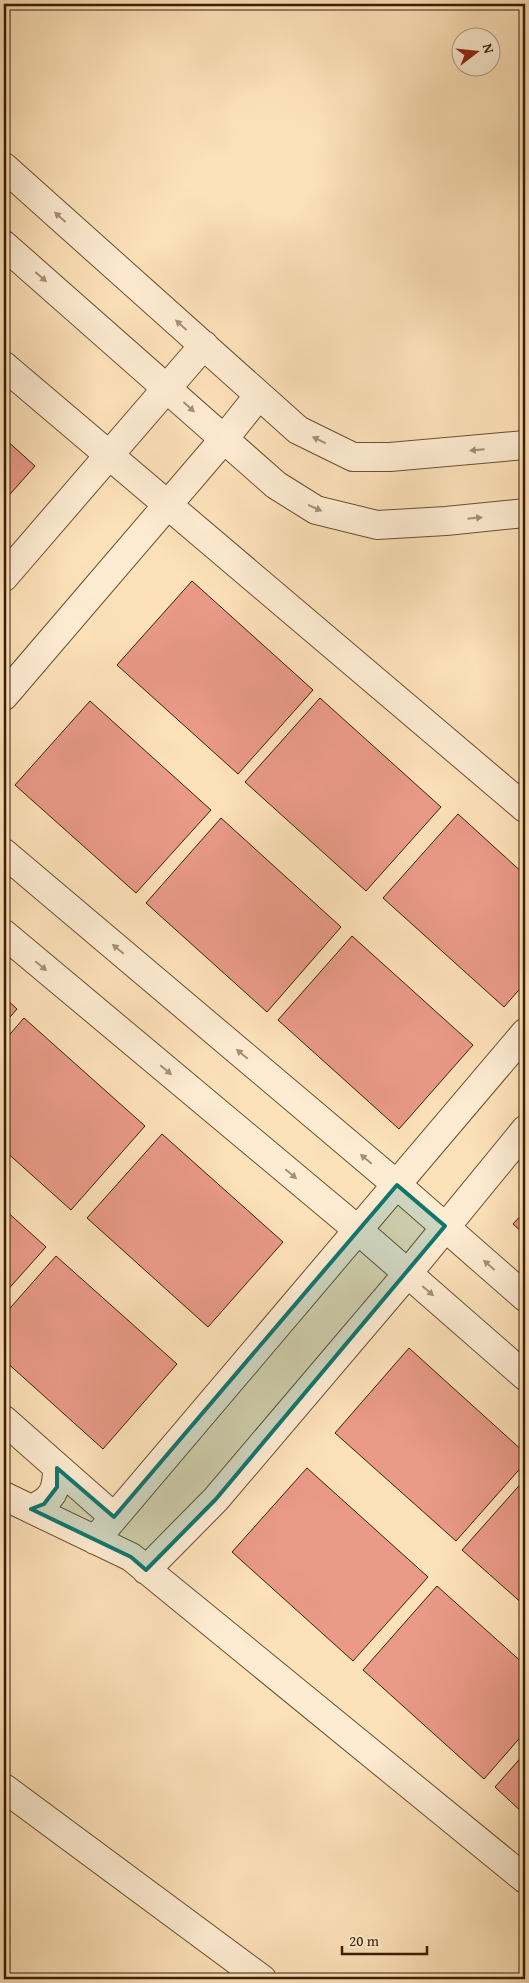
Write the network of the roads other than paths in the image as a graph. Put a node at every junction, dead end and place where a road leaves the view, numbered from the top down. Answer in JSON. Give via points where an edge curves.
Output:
{"nodes":[{"id":1,"x":4,"y":167,"type":"edge"},
{"id":2,"x":4,"y":245,"type":"edge"},
{"id":3,"x":204,"y":345,"type":"junction"},
{"id":4,"x":4,"y":366,"type":"edge"},
{"id":5,"x":167,"y":388,"type":"junction"},
{"id":6,"x":259,"y":395,"type":"junction"},
{"id":7,"x":224,"y":439,"type":"junction"},
{"id":8,"x":525,"y":445,"type":"edge"},
{"id":9,"x":107,"y":454,"type":"junction"},
{"id":10,"x":166,"y":505,"type":"junction"},
{"id":11,"x":525,"y":512,"type":"edge"},
{"id":12,"x":4,"y":577,"type":"edge"},
{"id":13,"x":4,"y":696,"type":"edge"},
{"id":14,"x":525,"y":808,"type":"edge"},
{"id":15,"x":4,"y":853,"type":"edge"},
{"id":16,"x":4,"y":934,"type":"edge"},
{"id":17,"x":525,"y":1033,"type":"edge"},
{"id":18,"x":525,"y":1130,"type":"edge"},
{"id":19,"x":397,"y":1185,"type":"junction"},
{"id":20,"x":445,"y":1226,"type":"junction"},
{"id":21,"x":358,"y":1230,"type":"junction"},
{"id":22,"x":408,"y":1273,"type":"junction"},
{"id":23,"x":525,"y":1297,"type":"edge"},
{"id":24,"x":525,"y":1376,"type":"edge"},
{"id":25,"x":4,"y":1420,"type":"edge"},
{"id":26,"x":57,"y":1468,"type":"junction"},
{"id":27,"x":4,"y":1496,"type":"edge"},
{"id":28,"x":31,"y":1509,"type":"junction"},
{"id":29,"x":114,"y":1517,"type":"junction"},
{"id":30,"x":95,"y":1540,"type":"junction"},
{"id":31,"x":146,"y":1570,"type":"junction"},
{"id":32,"x":4,"y":1788,"type":"edge"},
{"id":33,"x":525,"y":1879,"type":"edge"},
{"id":34,"x":262,"y":1979,"type":"edge"}],
"edges":[{"from":3,"to":1,"type":"street","one_way":true},
{"from":2,"to":5,"type":"street","one_way":true},
{"from":3,"to":5,"type":"street"},
{"from":3,"to":6,"type":"street"},
{"from":4,"to":9,"type":"street"},
{"from":5,"to":7,"type":"street","one_way":true},
{"from":5,"to":9,"type":"street"},
{"from":6,"to":7,"type":"street"},
{"from":8,"to":6,"type":"street","one_way":true,"via":[[390,457],[353,457],[298,430]]},
{"from":7,"to":10,"type":"street"},
{"from":7,"to":11,"type":"street","one_way":true,"via":[[276,485],[316,510],[377,525]]},
{"from":9,"to":10,"type":"street"},
{"from":9,"to":12,"type":"street"},
{"from":10,"to":13,"type":"street"},
{"from":10,"to":14,"type":"street"},
{"from":19,"to":15,"type":"street","one_way":true},
{"from":16,"to":21,"type":"street","one_way":true},
{"from":17,"to":19,"type":"street"},
{"from":18,"to":20,"type":"street"},
{"from":19,"to":20,"type":"street"},
{"from":19,"to":21,"type":"street"},
{"from":20,"to":22,"type":"street"},
{"from":23,"to":20,"type":"street","one_way":true},
{"from":21,"to":22,"type":"street"},
{"from":21,"to":29,"type":"street"},
{"from":22,"to":24,"type":"street","one_way":true},
{"from":22,"to":31,"type":"street","via":[[216,1500]]},
{"from":25,"to":26,"type":"street"},
{"from":26,"to":28,"type":"street","via":[[57,1487],[44,1504]]},
{"from":26,"to":29,"type":"street"},
{"from":27,"to":28,"type":"street"},
{"from":28,"to":30,"type":"street"},
{"from":29,"to":30,"type":"street"},
{"from":30,"to":31,"type":"street","via":[[131,1557]]},
{"from":31,"to":33,"type":"street"},
{"from":32,"to":34,"type":"street"}]}
